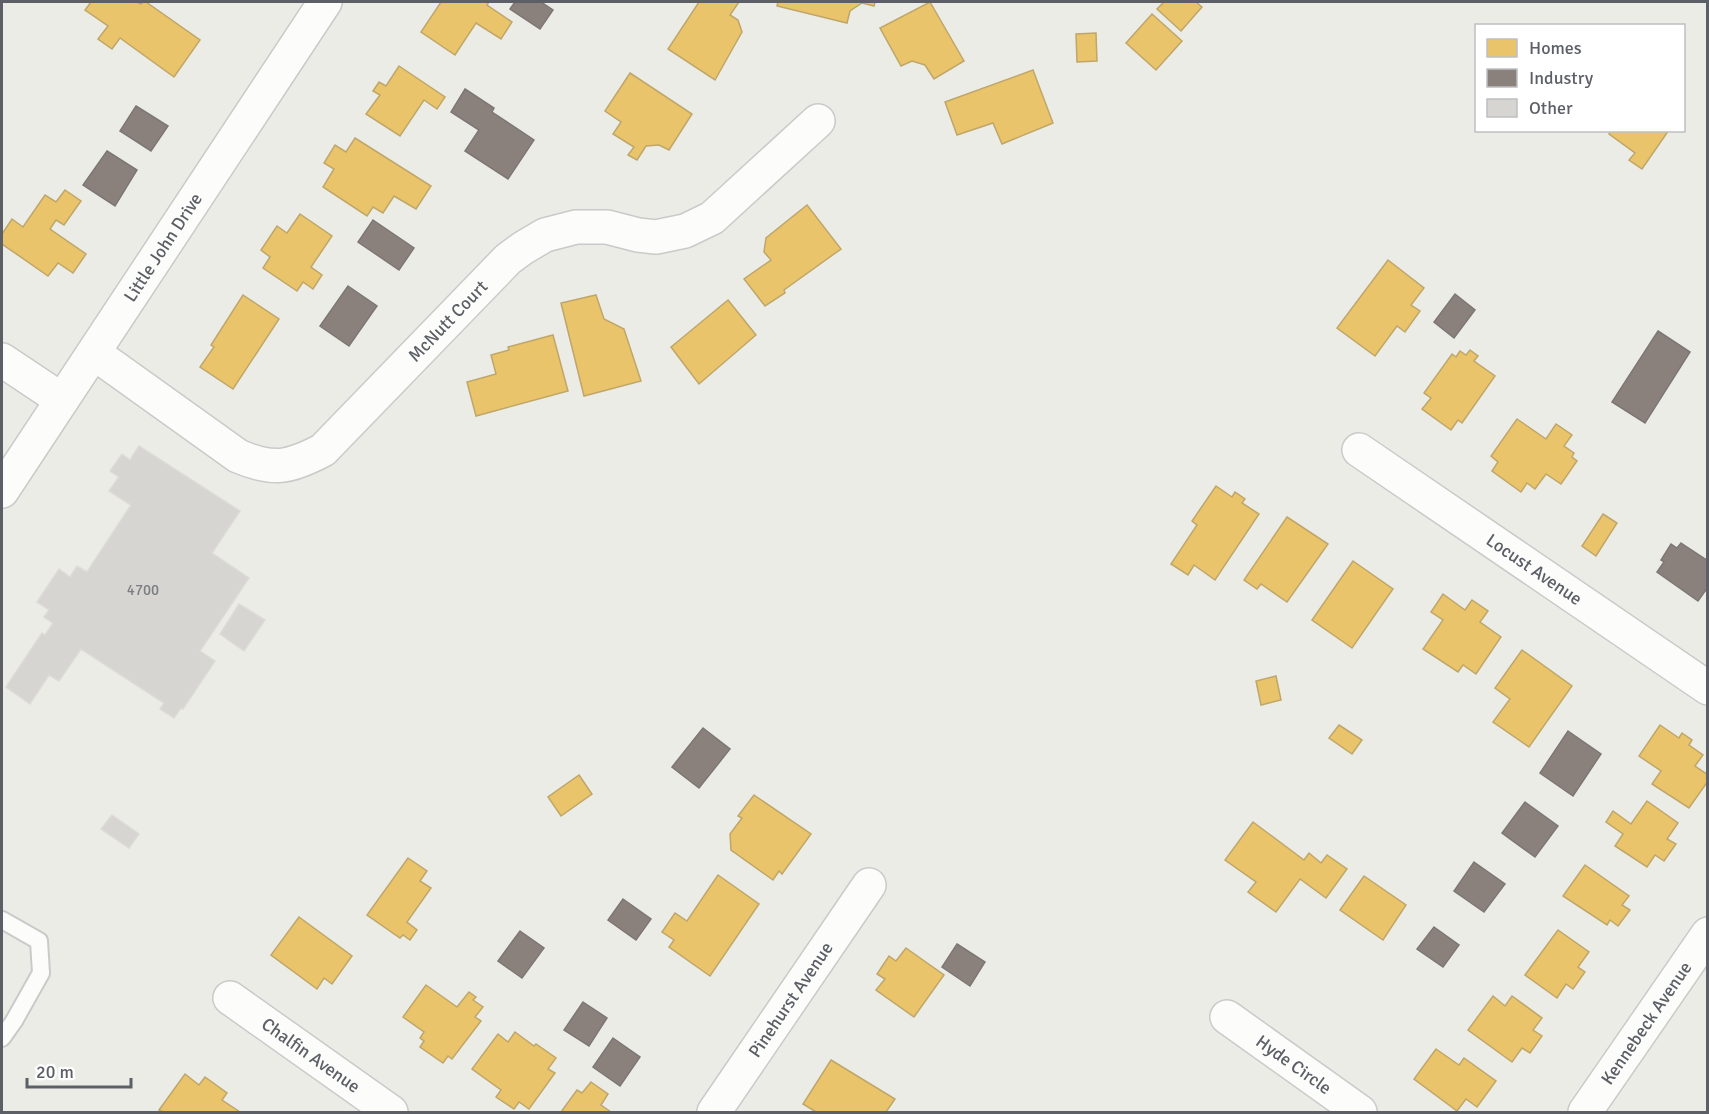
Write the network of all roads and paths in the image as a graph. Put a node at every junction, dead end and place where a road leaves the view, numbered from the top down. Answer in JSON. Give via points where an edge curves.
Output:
{"nodes":[{"id":1,"x":321,"y":3,"type":"edge"},
{"id":2,"x":818,"y":121,"type":"dead end"},
{"id":3,"x":94,"y":352,"type":"junction"},
{"id":4,"x":2,"y":360,"type":"edge"},
{"id":5,"x":62,"y":400,"type":"junction"},
{"id":6,"x":1359,"y":450,"type":"dead end"},
{"id":7,"x":2,"y":491,"type":"edge"},
{"id":8,"x":1707,"y":688,"type":"edge"},
{"id":9,"x":869,"y":885,"type":"dead end"},
{"id":10,"x":2,"y":920,"type":"edge"},
{"id":11,"x":1707,"y":934,"type":"edge"},
{"id":12,"x":230,"y":998,"type":"dead end"},
{"id":13,"x":1227,"y":1017,"type":"dead end"},
{"id":14,"x":2,"y":1038,"type":"edge"},
{"id":15,"x":391,"y":1113,"type":"edge"},
{"id":16,"x":714,"y":1113,"type":"edge"},
{"id":17,"x":1360,"y":1113,"type":"edge"},
{"id":18,"x":1585,"y":1113,"type":"edge"}],
"edges":[{"from":1,"to":3,"type":"street","name":"Little John Drive"},
{"from":2,"to":3,"type":"street","name":"McNutt Court","via":[[712,218],[685,231],[656,237],[607,227],[576,227],[545,236],[523,248],[323,450],[300,462],[281,466],[256,464],[238,456]]},
{"from":3,"to":5,"type":"street","name":"Little John Drive"},
{"from":4,"to":5,"type":"street"},
{"from":5,"to":7,"type":"street","name":"Little John Drive"},
{"from":6,"to":8,"type":"street","name":"Locust Avenue"},
{"from":9,"to":16,"type":"street","name":"Pinehurst Avenue"},
{"from":10,"to":14,"type":"lane","via":[[39,941],[41,973]]},
{"from":11,"to":18,"type":"street","name":"Kennebeck Avenue"},
{"from":12,"to":15,"type":"street","name":"Chalfin Avenue"},
{"from":13,"to":17,"type":"street","name":"Hyde Circle"}]}
